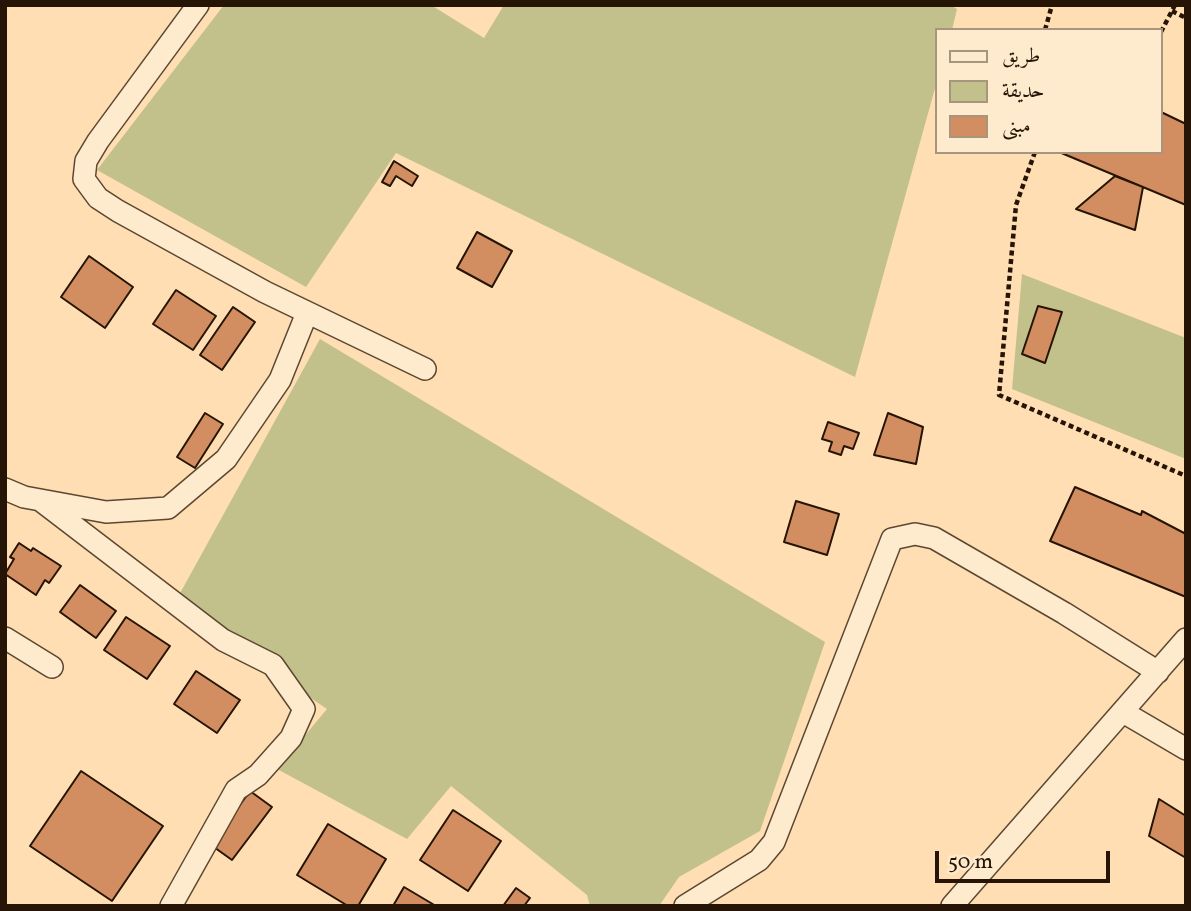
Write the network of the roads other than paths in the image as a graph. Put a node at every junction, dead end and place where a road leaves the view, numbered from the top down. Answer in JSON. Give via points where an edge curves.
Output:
{"nodes":[{"id":1,"x":198,"y":5,"type":"edge"},
{"id":2,"x":307,"y":313,"type":"junction"},
{"id":3,"x":425,"y":369,"type":"dead end"},
{"id":4,"x":5,"y":489,"type":"edge"},
{"id":5,"x":40,"y":500,"type":"junction"},
{"id":6,"x":5,"y":638,"type":"edge"},
{"id":7,"x":1186,"y":639,"type":"edge"},
{"id":8,"x":52,"y":667,"type":"dead end"},
{"id":9,"x":1158,"y":672,"type":"junction"},
{"id":10,"x":1123,"y":712,"type":"junction"},
{"id":11,"x":1186,"y":749,"type":"edge"},
{"id":12,"x":171,"y":906,"type":"edge"},
{"id":13,"x":685,"y":906,"type":"edge"},
{"id":14,"x":952,"y":906,"type":"edge"}],
"edges":[{"from":1,"to":2,"type":"street","via":[[98,141],[86,161],[84,179],[98,198],[118,211]]},
{"from":2,"to":3,"type":"street"},
{"from":2,"to":5,"type":"street","via":[[280,380],[226,459],[168,508],[106,512]]},
{"from":4,"to":5,"type":"street"},
{"from":5,"to":12,"type":"street","via":[[223,640],[273,665],[304,709],[291,738],[258,775],[236,790]]},
{"from":6,"to":8,"type":"street"},
{"from":7,"to":9,"type":"street"},
{"from":9,"to":10,"type":"street"},
{"from":9,"to":13,"type":"street","via":[[934,538],[915,534],[892,540],[774,842],[759,860]]},
{"from":10,"to":11,"type":"street"},
{"from":10,"to":14,"type":"street"}]}
